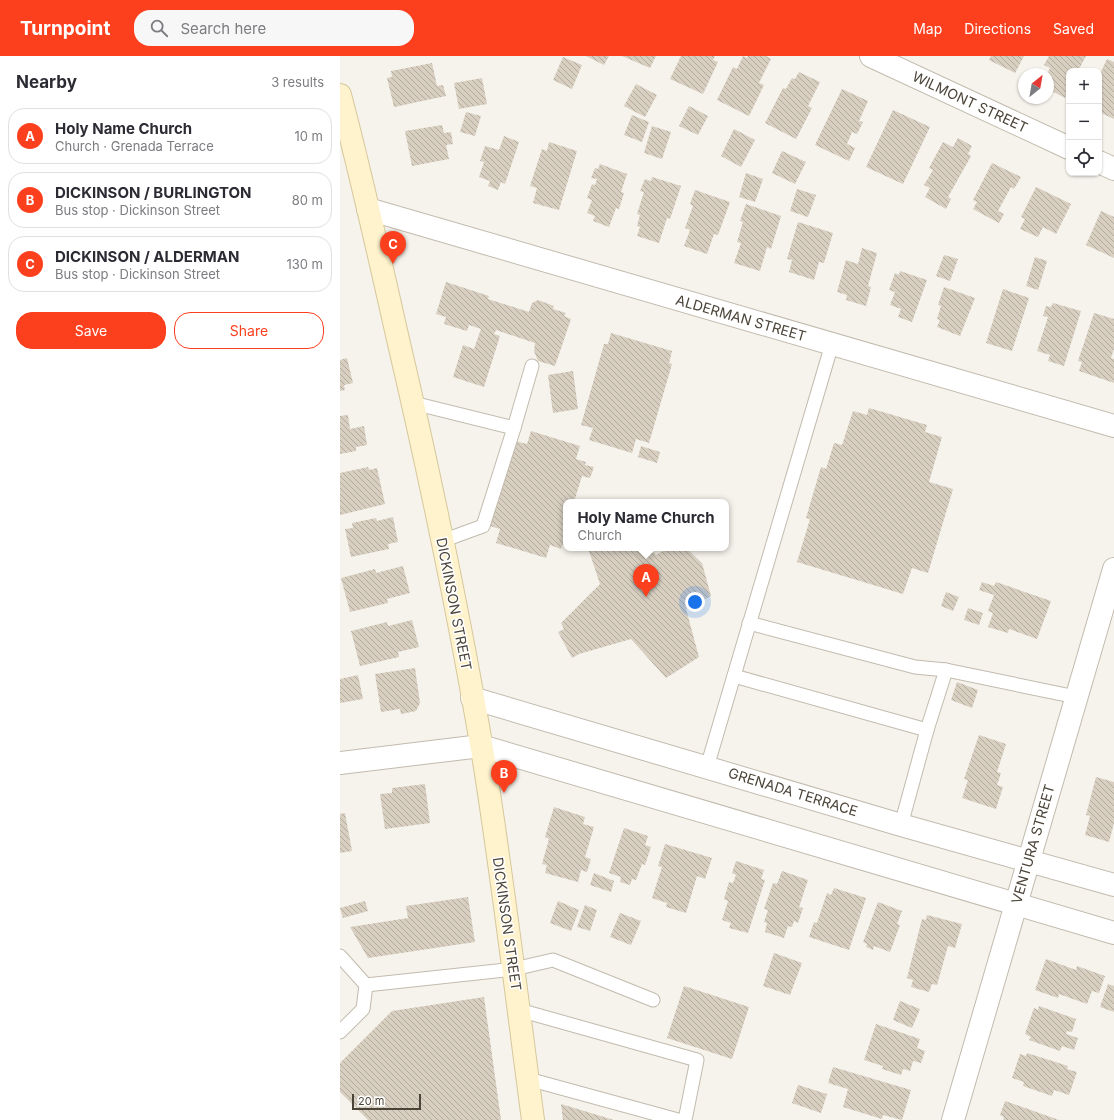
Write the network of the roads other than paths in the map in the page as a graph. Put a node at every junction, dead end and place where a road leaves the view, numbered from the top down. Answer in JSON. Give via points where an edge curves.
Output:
{"nodes":[{"id":1,"x":871,"y":56,"type":"edge"},
{"id":2,"x":340,"y":95,"type":"edge"},
{"id":3,"x":1066,"y":147,"type":"edge"},
{"id":4,"x":1102,"y":163,"type":"edge"},
{"id":5,"x":1114,"y":169,"type":"edge"},
{"id":6,"x":368,"y":209,"type":"junction"},
{"id":7,"x":832,"y":344,"type":"junction"},
{"id":8,"x":532,"y":366,"type":"dead end"},
{"id":9,"x":413,"y":403,"type":"junction"},
{"id":10,"x":1114,"y":426,"type":"edge"},
{"id":11,"x":514,"y":428,"type":"junction"},
{"id":12,"x":442,"y":541,"type":"junction"},
{"id":13,"x":1114,"y":569,"type":"edge"},
{"id":14,"x":749,"y":623,"type":"junction"},
{"id":15,"x":946,"y":670,"type":"junction"},
{"id":16,"x":734,"y":676,"type":"junction"},
{"id":17,"x":1076,"y":697,"type":"junction"},
{"id":18,"x":472,"y":698,"type":"junction"},
{"id":19,"x":927,"y":730,"type":"junction"},
{"id":20,"x":481,"y":746,"type":"junction"},
{"id":21,"x":340,"y":763,"type":"edge"},
{"id":22,"x":707,"y":767,"type":"junction"},
{"id":23,"x":901,"y":825,"type":"junction"},
{"id":24,"x":1028,"y":861,"type":"junction"},
{"id":25,"x":1114,"y":885,"type":"edge"},
{"id":26,"x":1016,"y":905,"type":"junction"},
{"id":27,"x":1114,"y":933,"type":"edge"},
{"id":28,"x":340,"y":956,"type":"edge"},
{"id":29,"x":514,"y":968,"type":"junction"},
{"id":30,"x":366,"y":985,"type":"junction"},
{"id":31,"x":653,"y":1000,"type":"dead end"},
{"id":32,"x":519,"y":1010,"type":"junction"},
{"id":33,"x":340,"y":1032,"type":"edge"},
{"id":34,"x":528,"y":1079,"type":"junction"},
{"id":35,"x":642,"y":1115,"type":"edge"},
{"id":36,"x":533,"y":1120,"type":"edge"},
{"id":37,"x":678,"y":1120,"type":"edge"},
{"id":38,"x":685,"y":1120,"type":"edge"},
{"id":39,"x":953,"y":1120,"type":"edge"}],
"edges":[{"from":1,"to":3,"type":"street","name":"WILMONT STREET"},
{"from":2,"to":6,"type":"main road","name":"DICKINSON STREET"},
{"from":4,"to":5,"type":"street"},
{"from":6,"to":7,"type":"street","name":"ALDERMAN STREET"},
{"from":6,"to":9,"type":"main road","name":"DICKINSON STREET"},
{"from":7,"to":10,"type":"street","name":"ALDERMAN STREET"},
{"from":7,"to":14,"type":"lane"},
{"from":8,"to":11,"type":"lane"},
{"from":9,"to":11,"type":"lane"},
{"from":9,"to":12,"type":"main road","name":"DICKINSON STREET"},
{"from":11,"to":12,"type":"lane","via":[[483,526]]},
{"from":12,"to":18,"type":"main road","name":"DICKINSON STREET"},
{"from":13,"to":17,"type":"street","name":"VENTURA STREET"},
{"from":14,"to":15,"type":"lane","via":[[914,667]]},
{"from":14,"to":16,"type":"lane"},
{"from":15,"to":17,"type":"lane"},
{"from":15,"to":19,"type":"lane"},
{"from":16,"to":19,"type":"lane"},
{"from":16,"to":22,"type":"lane"},
{"from":17,"to":24,"type":"street","name":"VENTURA STREET"},
{"from":18,"to":20,"type":"main road","name":"DICKINSON STREET"},
{"from":18,"to":22,"type":"street","name":"GRENADA TERRACE"},
{"from":19,"to":23,"type":"lane"},
{"from":20,"to":21,"type":"street"},
{"from":20,"to":26,"type":"street"},
{"from":20,"to":29,"type":"main road","name":"DICKINSON STREET"},
{"from":22,"to":23,"type":"street","name":"GRENADA TERRACE"},
{"from":23,"to":24,"type":"street","name":"GRENADA TERRACE"},
{"from":24,"to":25,"type":"street","name":"GRENADA TERRACE"},
{"from":24,"to":26,"type":"street","name":"VENTURA STREET"},
{"from":26,"to":27,"type":"street"},
{"from":26,"to":39,"type":"street","name":"VENTURA STREET"},
{"from":28,"to":30,"type":"lane"},
{"from":29,"to":30,"type":"lane"},
{"from":29,"to":31,"type":"lane","via":[[552,960]]},
{"from":29,"to":32,"type":"main road","name":"DICKINSON STREET"},
{"from":30,"to":33,"type":"lane","via":[[363,1009]]},
{"from":32,"to":34,"type":"main road","name":"DICKINSON STREET"},
{"from":32,"to":38,"type":"lane","via":[[697,1060]]},
{"from":34,"to":35,"type":"lane"},
{"from":34,"to":36,"type":"main road","name":"DICKINSON STREET"},
{"from":35,"to":37,"type":"lane"}]}
